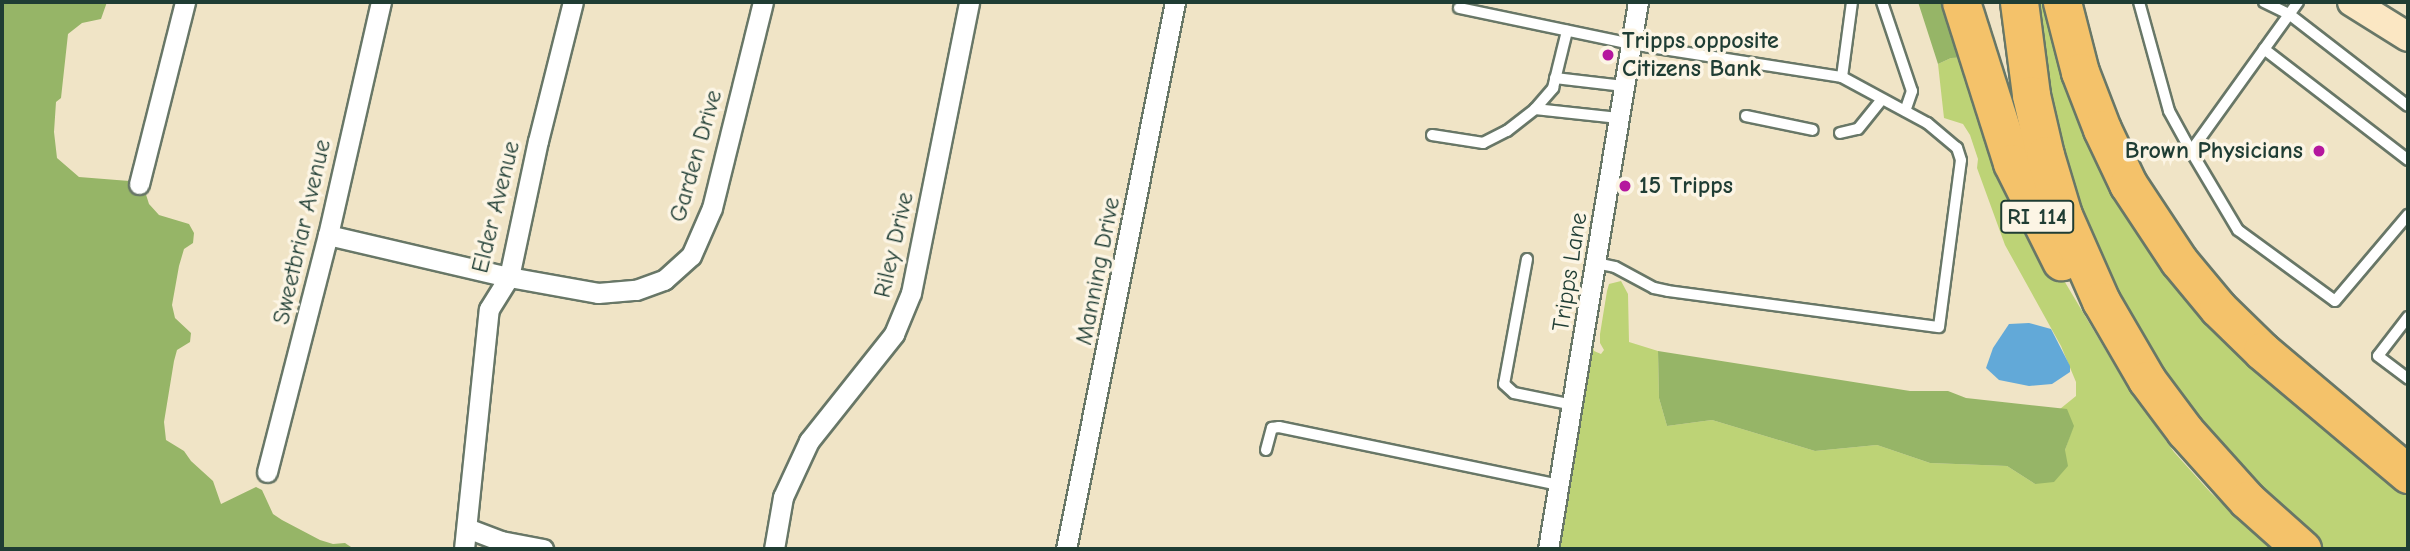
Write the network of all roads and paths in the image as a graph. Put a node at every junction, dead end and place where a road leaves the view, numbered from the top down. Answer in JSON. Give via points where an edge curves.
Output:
{"nodes":[{"id":1,"x":185,"y":2,"type":"edge"},
{"id":2,"x":381,"y":2,"type":"edge"},
{"id":3,"x":573,"y":2,"type":"edge"},
{"id":4,"x":763,"y":2,"type":"edge"},
{"id":5,"x":969,"y":2,"type":"edge"},
{"id":6,"x":1175,"y":2,"type":"edge"},
{"id":7,"x":1638,"y":2,"type":"edge"},
{"id":8,"x":1852,"y":2,"type":"edge"},
{"id":9,"x":1882,"y":2,"type":"edge"},
{"id":10,"x":1961,"y":2,"type":"edge"},
{"id":11,"x":2019,"y":2,"type":"edge"},
{"id":12,"x":2062,"y":2,"type":"edge"},
{"id":13,"x":2139,"y":2,"type":"edge"},
{"id":14,"x":2264,"y":2,"type":"edge"},
{"id":15,"x":2298,"y":2,"type":"edge"},
{"id":16,"x":2352,"y":2,"type":"edge"},
{"id":17,"x":1459,"y":8,"type":"dead end"},
{"id":18,"x":2289,"y":14,"type":"junction"},
{"id":19,"x":1567,"y":31,"type":"junction"},
{"id":20,"x":2407,"y":32,"type":"edge"},
{"id":21,"x":1631,"y":44,"type":"junction"},
{"id":22,"x":2264,"y":49,"type":"junction"},
{"id":23,"x":1842,"y":77,"type":"junction"},
{"id":24,"x":1555,"y":78,"type":"junction"},
{"id":25,"x":1624,"y":86,"type":"junction"},
{"id":26,"x":1882,"y":99,"type":"junction"},
{"id":27,"x":2408,"y":106,"type":"edge"},
{"id":28,"x":1535,"y":109,"type":"junction"},
{"id":29,"x":1905,"y":111,"type":"junction"},
{"id":30,"x":1746,"y":116,"type":"dead end"},
{"id":31,"x":1619,"y":118,"type":"junction"},
{"id":32,"x":1813,"y":130,"type":"dead end"},
{"id":33,"x":1840,"y":133,"type":"dead end"},
{"id":34,"x":1432,"y":135,"type":"dead end"},
{"id":35,"x":2192,"y":151,"type":"junction"},
{"id":36,"x":2408,"y":160,"type":"edge"},
{"id":37,"x":139,"y":184,"type":"dead end"},
{"id":38,"x":2408,"y":215,"type":"edge"},
{"id":39,"x":328,"y":235,"type":"junction"},
{"id":40,"x":1527,"y":259,"type":"dead end"},
{"id":41,"x":1596,"y":263,"type":"junction"},
{"id":42,"x":509,"y":277,"type":"junction"},
{"id":43,"x":2408,"y":317,"type":"edge"},
{"id":44,"x":2408,"y":379,"type":"edge"},
{"id":45,"x":1573,"y":405,"type":"junction"},
{"id":46,"x":2165,"y":405,"type":"junction"},
{"id":47,"x":1266,"y":450,"type":"dead end"},
{"id":48,"x":267,"y":472,"type":"dead end"},
{"id":49,"x":2408,"y":474,"type":"edge"},
{"id":50,"x":1559,"y":485,"type":"junction"},
{"id":51,"x":467,"y":528,"type":"junction"},
{"id":52,"x":464,"y":549,"type":"edge"},
{"id":53,"x":543,"y":549,"type":"edge"},
{"id":54,"x":774,"y":549,"type":"edge"},
{"id":55,"x":1066,"y":549,"type":"edge"},
{"id":56,"x":1548,"y":549,"type":"edge"},
{"id":57,"x":2302,"y":549,"type":"edge"}],
"edges":[{"from":1,"to":37,"type":"street"},
{"from":2,"to":39,"type":"street","name":"Sweetbriar Avenue"},
{"from":3,"to":42,"type":"street","name":"Elder Avenue"},
{"from":4,"to":42,"type":"street","name":"Garden Drive","via":[[712,208],[691,256],[664,280],[636,290],[598,293]]},
{"from":5,"to":54,"type":"street","name":"Riley Drive","via":[[911,293],[894,334],[809,441],[783,497]]},
{"from":6,"to":55,"type":"street","name":"Manning Drive"},
{"from":7,"to":21,"type":"street","name":"Tripps Lane"},
{"from":8,"to":23,"type":"lane"},
{"from":9,"to":29,"type":"lane","via":[[1912,91]]},
{"from":10,"to":46,"type":"highway","number":"RI 114","via":[[2012,163],[2034,212],[2100,325]]},
{"from":11,"to":46,"type":"highway","via":[[2037,126],[2063,215],[2101,301]]},
{"from":12,"to":49,"type":"highway","via":[[2080,72],[2102,129],[2128,184],[2179,261],[2262,351]]},
{"from":13,"to":35,"type":"lane","via":[[2169,111]]},
{"from":14,"to":18,"type":"lane"},
{"from":15,"to":18,"type":"lane"},
{"from":16,"to":20,"type":"main road"},
{"from":17,"to":19,"type":"lane"},
{"from":18,"to":22,"type":"lane"},
{"from":18,"to":27,"type":"lane"},
{"from":19,"to":21,"type":"lane"},
{"from":19,"to":24,"type":"lane"},
{"from":21,"to":23,"type":"lane"},
{"from":21,"to":25,"type":"street","name":"Tripps Lane"},
{"from":22,"to":35,"type":"lane"},
{"from":22,"to":36,"type":"lane"},
{"from":23,"to":26,"type":"lane"},
{"from":24,"to":25,"type":"lane"},
{"from":24,"to":28,"type":"lane","via":[[1553,88]]},
{"from":25,"to":31,"type":"street","name":"Tripps Lane"},
{"from":26,"to":29,"type":"lane"},
{"from":26,"to":33,"type":"lane","via":[[1858,129]]},
{"from":28,"to":31,"type":"lane"},
{"from":28,"to":34,"type":"lane","via":[[1483,143]]},
{"from":29,"to":41,"type":"lane","via":[[1948,139],[1961,160],[1939,327],[1668,291]]},
{"from":30,"to":32,"type":"lane"},
{"from":31,"to":41,"type":"street","name":"Tripps Lane"},
{"from":35,"to":38,"type":"lane","via":[[2238,230],[2335,301]]},
{"from":39,"to":42,"type":"street","name":"Garden Drive"},
{"from":39,"to":48,"type":"street","name":"Sweetbriar Avenue"},
{"from":40,"to":45,"type":"lane","via":[[1504,384],[1514,393]]},
{"from":41,"to":45,"type":"street","name":"Tripps Lane"},
{"from":42,"to":51,"type":"street","name":"Elder Avenue","via":[[489,309]]},
{"from":43,"to":44,"type":"lane","via":[[2378,356]]},
{"from":45,"to":50,"type":"street","name":"Tripps Lane"},
{"from":46,"to":57,"type":"highway","number":"RI 114","via":[[2247,500]]},
{"from":47,"to":50,"type":"lane","via":[[1272,428],[1279,427]]},
{"from":50,"to":56,"type":"street","name":"Tripps Lane"},
{"from":51,"to":52,"type":"street","name":"Elder Avenue"},
{"from":51,"to":53,"type":"street"}]}
